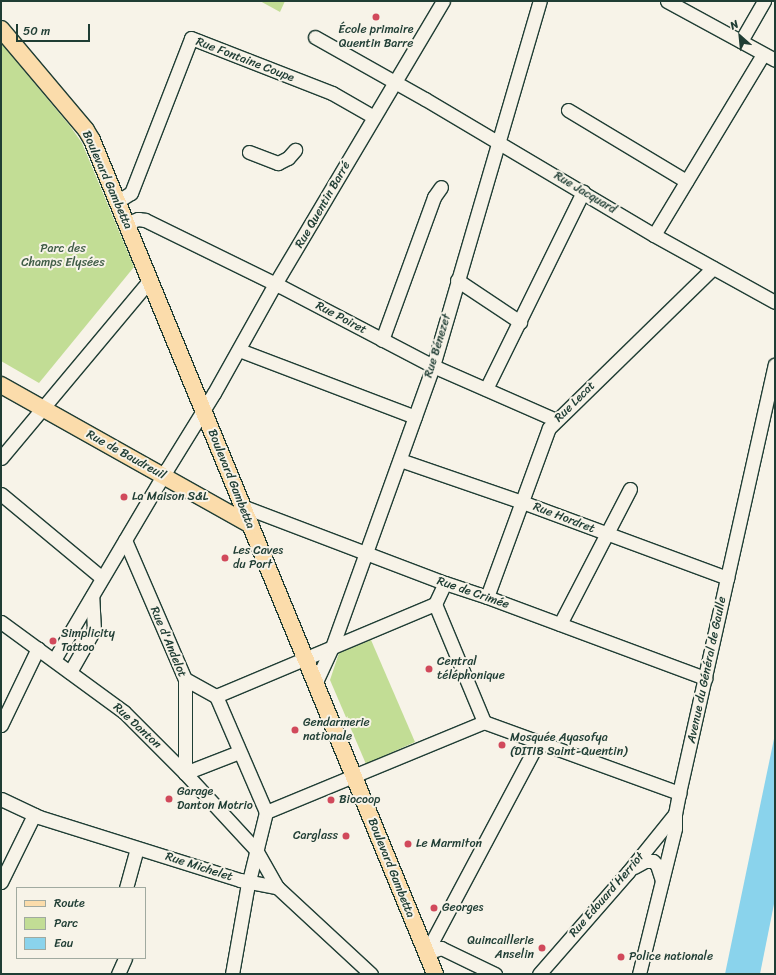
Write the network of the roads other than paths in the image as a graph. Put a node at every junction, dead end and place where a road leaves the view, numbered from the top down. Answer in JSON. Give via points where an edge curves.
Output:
{"nodes":[{"id":1,"x":443,"y":1,"type":"edge"},
{"id":2,"x":540,"y":1,"type":"edge"},
{"id":3,"x":667,"y":1,"type":"edge"},
{"id":4,"x":764,"y":1,"type":"edge"},
{"id":5,"x":1,"y":29,"type":"edge"},
{"id":6,"x":315,"y":37,"type":"dead end"},
{"id":7,"x":741,"y":41,"type":"junction"},
{"id":8,"x":763,"y":54,"type":"junction"},
{"id":9,"x":775,"y":60,"type":"edge"},
{"id":10,"x":396,"y":82,"type":"junction"},
{"id":11,"x":568,"y":110,"type":"dead end"},
{"id":12,"x":374,"y":117,"type":"junction"},
{"id":13,"x":499,"y":143,"type":"junction"},
{"id":14,"x":294,"y":150,"type":"dead end"},
{"id":15,"x":249,"y":152,"type":"dead end"},
{"id":16,"x":686,"y":181,"type":"junction"},
{"id":17,"x":441,"y":187,"type":"dead end"},
{"id":18,"x":583,"y":192,"type":"junction"},
{"id":19,"x":118,"y":201,"type":"junction"},
{"id":20,"x":127,"y":223,"type":"junction"},
{"id":21,"x":654,"y":235,"type":"junction"},
{"id":22,"x":713,"y":268,"type":"junction"},
{"id":23,"x":457,"y":280,"type":"junction"},
{"id":24,"x":149,"y":281,"type":"junction"},
{"id":25,"x":275,"y":284,"type":"junction"},
{"id":26,"x":775,"y":302,"type":"edge"},
{"id":27,"x":520,"y":322,"type":"junction"},
{"id":28,"x":382,"y":340,"type":"junction"},
{"id":29,"x":239,"y":350,"type":"junction"},
{"id":30,"x":775,"y":365,"type":"edge"},
{"id":31,"x":433,"y":366,"type":"junction"},
{"id":32,"x":1,"y":386,"type":"edge"},
{"id":33,"x":486,"y":390,"type":"junction"},
{"id":34,"x":42,"y":409,"type":"junction"},
{"id":35,"x":203,"y":409,"type":"junction"},
{"id":36,"x":415,"y":417,"type":"junction"},
{"id":37,"x":556,"y":420,"type":"junction"},
{"id":38,"x":1,"y":458,"type":"edge"},
{"id":39,"x":400,"y":460,"type":"junction"},
{"id":40,"x":163,"y":476,"type":"junction"},
{"id":41,"x":231,"y":480,"type":"junction"},
{"id":42,"x":630,"y":489,"type":"dead end"},
{"id":43,"x":1,"y":494,"type":"edge"},
{"id":44,"x":207,"y":501,"type":"junction"},
{"id":45,"x":522,"y":502,"type":"junction"},
{"id":46,"x":242,"y":506,"type":"junction"},
{"id":47,"x":250,"y":525,"type":"junction"},
{"id":48,"x":607,"y":534,"type":"junction"},
{"id":49,"x":125,"y":540,"type":"junction"},
{"id":50,"x":365,"y":552,"type":"junction"},
{"id":51,"x":102,"y":578,"type":"junction"},
{"id":52,"x":727,"y":578,"type":"junction"},
{"id":53,"x":444,"y":583,"type":"junction"},
{"id":54,"x":92,"y":596,"type":"junction"},
{"id":55,"x":487,"y":597,"type":"junction"},
{"id":56,"x":435,"y":604,"type":"junction"},
{"id":57,"x":1,"y":622,"type":"edge"},
{"id":58,"x":560,"y":624,"type":"junction"},
{"id":59,"x":332,"y":647,"type":"junction"},
{"id":60,"x":38,"y":648,"type":"junction"},
{"id":61,"x":304,"y":658,"type":"junction"},
{"id":62,"x":54,"y":660,"type":"junction"},
{"id":63,"x":70,"y":672,"type":"junction"},
{"id":64,"x":704,"y":678,"type":"junction"},
{"id":65,"x":185,"y":679,"type":"junction"},
{"id":66,"x":315,"y":684,"type":"junction"},
{"id":67,"x":216,"y":696,"type":"junction"},
{"id":68,"x":484,"y":722,"type":"junction"},
{"id":69,"x":1,"y":725,"type":"edge"},
{"id":70,"x":538,"y":742,"type":"junction"},
{"id":71,"x":239,"y":752,"type":"junction"},
{"id":72,"x":185,"y":774,"type":"junction"},
{"id":73,"x":354,"y":777,"type":"junction"},
{"id":74,"x":679,"y":793,"type":"junction"},
{"id":75,"x":1,"y":799,"type":"edge"},
{"id":76,"x":266,"y":812,"type":"junction"},
{"id":77,"x":675,"y":814,"type":"junction"},
{"id":78,"x":34,"y":815,"type":"junction"},
{"id":79,"x":137,"y":848,"type":"junction"},
{"id":80,"x":256,"y":850,"type":"junction"},
{"id":81,"x":628,"y":872,"type":"junction"},
{"id":82,"x":662,"y":880,"type":"junction"},
{"id":83,"x":1,"y":882,"type":"edge"},
{"id":84,"x":248,"y":883,"type":"junction"},
{"id":85,"x":126,"y":887,"type":"edge"},
{"id":86,"x":278,"y":887,"type":"junction"},
{"id":87,"x":426,"y":953,"type":"junction"},
{"id":88,"x":124,"y":959,"type":"edge"},
{"id":89,"x":118,"y":974,"type":"edge"},
{"id":90,"x":232,"y":974,"type":"edge"},
{"id":91,"x":371,"y":974,"type":"edge"},
{"id":92,"x":435,"y":974,"type":"edge"},
{"id":93,"x":495,"y":974,"type":"edge"},
{"id":94,"x":538,"y":974,"type":"edge"},
{"id":95,"x":640,"y":974,"type":"edge"}],
"edges":[{"from":1,"to":10,"type":"street","name":"Rue Quentin Barré"},
{"from":2,"to":13,"type":"street","name":"Rue Bénezet"},
{"from":3,"to":7,"type":"street"},
{"from":4,"to":7,"type":"street"},
{"from":5,"to":19,"type":"main road","name":"Boulevard Gambetta","via":[[86,130]]},
{"from":6,"to":10,"type":"street","name":"Rue Jacquard"},
{"from":7,"to":8,"type":"street"},
{"from":8,"to":9,"type":"street"},
{"from":8,"to":16,"type":"street"},
{"from":10,"to":12,"type":"street","name":"Rue Quentin Barré"},
{"from":10,"to":13,"type":"street","name":"Rue Jacquard"},
{"from":11,"to":16,"type":"street"},
{"from":12,"to":19,"type":"street","name":"Rue Fontaine Coupe","via":[[332,93],[191,38],[131,193]]},
{"from":12,"to":25,"type":"street","name":"Rue Quentin Barré"},
{"from":13,"to":18,"type":"street","name":"Rue Jacquard"},
{"from":13,"to":23,"type":"street","name":"Rue Bénezet"},
{"from":14,"to":15,"type":"street","via":[[288,158],[278,163]]},
{"from":16,"to":21,"type":"street"},
{"from":17,"to":28,"type":"street","via":[[434,197]]},
{"from":18,"to":21,"type":"street","name":"Rue Jacquard"},
{"from":18,"to":27,"type":"street"},
{"from":19,"to":20,"type":"main road","name":"Boulevard Gambetta"},
{"from":20,"to":24,"type":"main road","name":"Boulevard Gambetta"},
{"from":20,"to":25,"type":"street","name":"Rue Poiret","via":[[138,219],[145,220]]},
{"from":21,"to":22,"type":"street","name":"Rue Jacquard"},
{"from":22,"to":26,"type":"street","name":"Rue Jacquard"},
{"from":22,"to":37,"type":"street","name":"Rue Lecat"},
{"from":23,"to":27,"type":"street"},
{"from":23,"to":31,"type":"street","name":"Rue Bénezet"},
{"from":24,"to":34,"type":"street"},
{"from":24,"to":35,"type":"main road","name":"Boulevard Gambetta"},
{"from":25,"to":28,"type":"street","name":"Rue Poiret"},
{"from":25,"to":29,"type":"street","name":"Rue Quentin Barré"},
{"from":27,"to":33,"type":"street"},
{"from":28,"to":31,"type":"street","name":"Rue Poiret"},
{"from":29,"to":35,"type":"street","name":"Rue Quentin Barré"},
{"from":29,"to":36,"type":"street"},
{"from":30,"to":52,"type":"street","name":"Avenue du Général de Gaulle"},
{"from":31,"to":33,"type":"street","name":"Rue Poiret"},
{"from":31,"to":36,"type":"street","name":"Rue Bénezet"},
{"from":32,"to":34,"type":"main road","name":"Rue de Baudreuil"},
{"from":33,"to":37,"type":"street","name":"Rue Poiret"},
{"from":34,"to":38,"type":"street"},
{"from":34,"to":40,"type":"main road","name":"Rue de Baudreuil"},
{"from":35,"to":40,"type":"street","name":"Rue Quentin Barré"},
{"from":35,"to":41,"type":"main road","name":"Boulevard Gambetta"},
{"from":36,"to":39,"type":"street","name":"Rue Bénezet"},
{"from":37,"to":45,"type":"street","name":"Rue Lecat","via":[[549,428]]},
{"from":39,"to":45,"type":"street","name":"Rue Hordret"},
{"from":39,"to":50,"type":"street","name":"Rue Bénezet"},
{"from":40,"to":44,"type":"main road","name":"Rue de Baudreuil"},
{"from":40,"to":49,"type":"street","name":"Rue Quentin Barré"},
{"from":41,"to":44,"type":"main road","via":[[232,496],[228,502]]},
{"from":41,"to":46,"type":"main road","name":"Boulevard Gambetta"},
{"from":42,"to":48,"type":"street"},
{"from":43,"to":51,"type":"street"},
{"from":44,"to":47,"type":"main road","name":"Rue de Baudreuil"},
{"from":45,"to":48,"type":"street","name":"Rue Hordret"},
{"from":45,"to":55,"type":"street","name":"Rue Lecat"},
{"from":46,"to":47,"type":"main road","name":"Boulevard Gambetta"},
{"from":46,"to":50,"type":"street","name":"Rue de Crimée"},
{"from":47,"to":61,"type":"main road","name":"Boulevard Gambetta"},
{"from":48,"to":52,"type":"street","name":"Rue Hordret"},
{"from":48,"to":58,"type":"street"},
{"from":49,"to":51,"type":"street","name":"Rue Quentin Barré"},
{"from":49,"to":65,"type":"street","name":"Rue d'Andelot"},
{"from":50,"to":53,"type":"street","name":"Rue de Crimée"},
{"from":50,"to":59,"type":"street","name":"Rue Bénezet"},
{"from":51,"to":54,"type":"street","name":"Rue Quentin Barré"},
{"from":52,"to":64,"type":"street","name":"Avenue du Général de Gaulle"},
{"from":53,"to":55,"type":"street","name":"Rue de Crimée"},
{"from":53,"to":56,"type":"street"},
{"from":54,"to":62,"type":"street","name":"Rue Quentin Barré"},
{"from":54,"to":63,"type":"street","via":[[94,630]]},
{"from":55,"to":58,"type":"street","name":"Rue de Crimée"},
{"from":56,"to":59,"type":"street"},
{"from":56,"to":68,"type":"street"},
{"from":57,"to":60,"type":"street","name":"Rue Danton"},
{"from":58,"to":64,"type":"street","name":"Rue de Crimée"},
{"from":59,"to":61,"type":"street"},
{"from":59,"to":66,"type":"street","name":"Rue Bénezet"},
{"from":60,"to":62,"type":"street","name":"Rue Danton"},
{"from":60,"to":69,"type":"street"},
{"from":61,"to":66,"type":"main road","name":"Boulevard Gambetta"},
{"from":61,"to":67,"type":"street"},
{"from":62,"to":63,"type":"street","name":"Rue Danton"},
{"from":63,"to":72,"type":"street","name":"Rue Danton","via":[[124,712]]},
{"from":64,"to":74,"type":"street","name":"Avenue du Général de Gaulle"},
{"from":65,"to":67,"type":"street"},
{"from":65,"to":72,"type":"street","name":"Rue d'Andelot"},
{"from":66,"to":73,"type":"main road","name":"Boulevard Gambetta"},
{"from":67,"to":71,"type":"street"},
{"from":68,"to":70,"type":"street"},
{"from":68,"to":73,"type":"street"},
{"from":70,"to":74,"type":"street"},
{"from":70,"to":87,"type":"street"},
{"from":71,"to":72,"type":"street"},
{"from":71,"to":76,"type":"street"},
{"from":72,"to":80,"type":"street","name":"Rue Danton"},
{"from":73,"to":76,"type":"street"},
{"from":73,"to":87,"type":"main road","name":"Boulevard Gambetta"},
{"from":74,"to":77,"type":"street","name":"Avenue du Général de Gaulle"},
{"from":75,"to":78,"type":"street","name":"Rue Michelet"},
{"from":76,"to":80,"type":"street"},
{"from":77,"to":81,"type":"street","name":"Rue Edouard Herriot"},
{"from":77,"to":82,"type":"street","name":"Avenue du Général de Gaulle","via":[[675,828]]},
{"from":78,"to":79,"type":"street","name":"Rue Michelet"},
{"from":78,"to":83,"type":"street"},
{"from":79,"to":84,"type":"street","name":"Rue Michelet"},
{"from":79,"to":85,"type":"street"},
{"from":80,"to":84,"type":"street"},
{"from":80,"to":86,"type":"street","name":"Rue Danton"},
{"from":81,"to":82,"type":"street","via":[[645,861],[653,861]]},
{"from":81,"to":94,"type":"street","name":"Rue Edouard Herriot"},
{"from":82,"to":95,"type":"street","name":"Avenue du Général de Gaulle"},
{"from":84,"to":86,"type":"street","name":"Rue Michelet"},
{"from":84,"to":90,"type":"street"},
{"from":86,"to":91,"type":"street"},
{"from":87,"to":92,"type":"main road","name":"Boulevard Gambetta"},
{"from":87,"to":93,"type":"street","via":[[441,948]]},
{"from":88,"to":89,"type":"street"}]}
